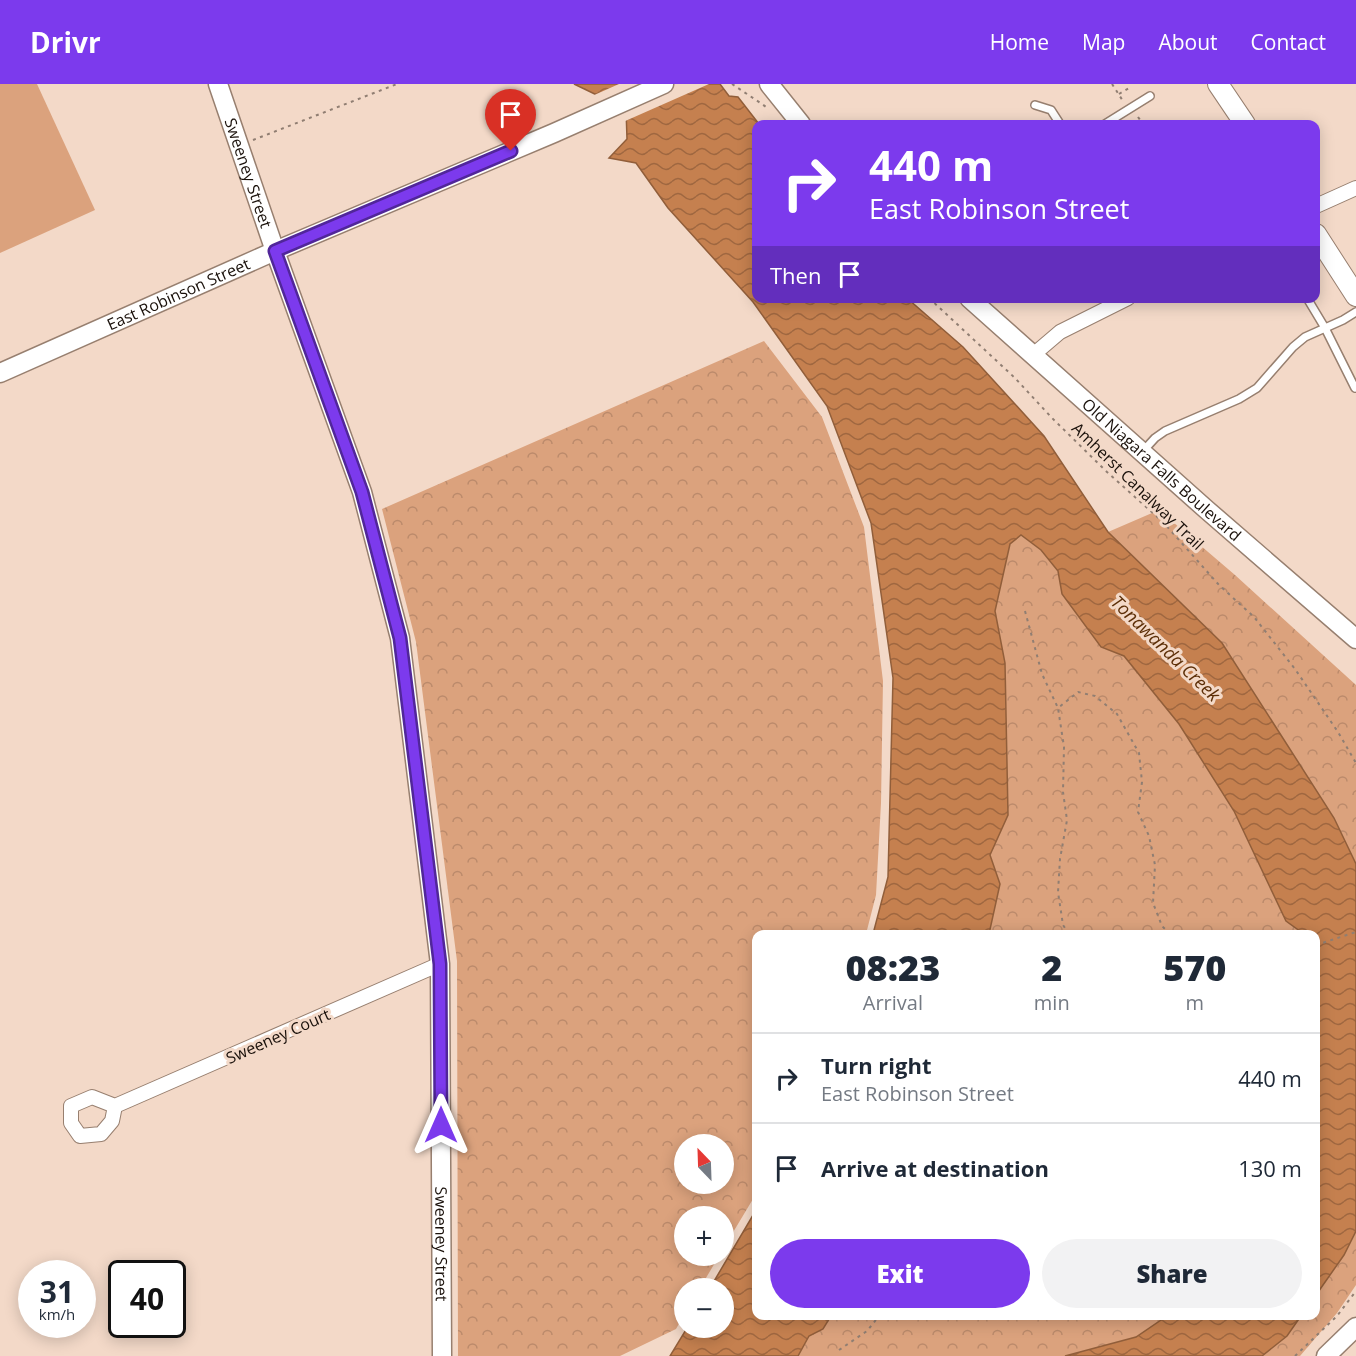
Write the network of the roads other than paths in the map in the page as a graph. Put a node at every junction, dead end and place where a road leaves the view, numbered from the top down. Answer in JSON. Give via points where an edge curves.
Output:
{"nodes":[{"id":1,"x":218,"y":84,"type":"edge"},
{"id":2,"x":769,"y":84,"type":"edge"},
{"id":3,"x":1218,"y":84,"type":"edge"},
{"id":4,"x":659,"y":86,"type":"edge"},
{"id":5,"x":1150,"y":96,"type":"dead end"},
{"id":6,"x":1035,"y":105,"type":"dead end"},
{"id":7,"x":798,"y":120,"type":"edge"},
{"id":8,"x":1057,"y":120,"type":"edge"},
{"id":9,"x":1111,"y":120,"type":"edge"},
{"id":10,"x":1242,"y":120,"type":"edge"},
{"id":11,"x":1356,"y":188,"type":"edge"},
{"id":12,"x":1320,"y":204,"type":"edge"},
{"id":13,"x":1320,"y":245,"type":"edge"},
{"id":14,"x":275,"y":251,"type":"junction"},
{"id":15,"x":1356,"y":296,"type":"edge"},
{"id":16,"x":975,"y":303,"type":"edge"},
{"id":17,"x":1118,"y":303,"type":"edge"},
{"id":18,"x":1310,"y":303,"type":"edge"},
{"id":19,"x":1356,"y":312,"type":"edge"},
{"id":20,"x":1325,"y":328,"type":"junction"},
{"id":21,"x":1033,"y":355,"type":"junction"},
{"id":22,"x":0,"y":373,"type":"edge"},
{"id":23,"x":1356,"y":387,"type":"edge"},
{"id":24,"x":1142,"y":452,"type":"junction"},
{"id":25,"x":1356,"y":639,"type":"edge"},
{"id":26,"x":440,"y":964,"type":"junction"},
{"id":27,"x":115,"y":1106,"type":"dead end"},
{"id":28,"x":1356,"y":1327,"type":"edge"},
{"id":29,"x":442,"y":1356,"type":"edge"},
{"id":30,"x":1326,"y":1356,"type":"edge"}],
"edges":[{"from":1,"to":14,"type":"street","name":"Sweeney Street"},
{"from":2,"to":7,"type":"street"},
{"from":3,"to":10,"type":"main road"},
{"from":4,"to":14,"type":"street","name":"East Robinson Street"},
{"from":5,"to":9,"type":"lane"},
{"from":6,"to":8,"type":"lane","via":[[1051,110]]},
{"from":11,"to":12,"type":"street"},
{"from":13,"to":15,"type":"main road"},
{"from":14,"to":22,"type":"street","name":"East Robinson Street"},
{"from":14,"to":26,"type":"street","name":"Sweeney Street","via":[[362,492],[400,638]]},
{"from":16,"to":21,"type":"street","name":"Old Niagara Falls Boulevard"},
{"from":17,"to":21,"type":"street","via":[[1060,332]]},
{"from":18,"to":20,"type":"lane"},
{"from":19,"to":20,"type":"lane"},
{"from":20,"to":23,"type":"lane"},
{"from":20,"to":24,"type":"lane","via":[[1293,347],[1257,388],[1165,431]]},
{"from":21,"to":24,"type":"street","name":"Old Niagara Falls Boulevard"},
{"from":24,"to":25,"type":"street","name":"Old Niagara Falls Boulevard"},
{"from":26,"to":27,"type":"street","name":"Sweeney Court"},
{"from":26,"to":29,"type":"street","name":"Sweeney Street"},
{"from":28,"to":30,"type":"street"}]}
